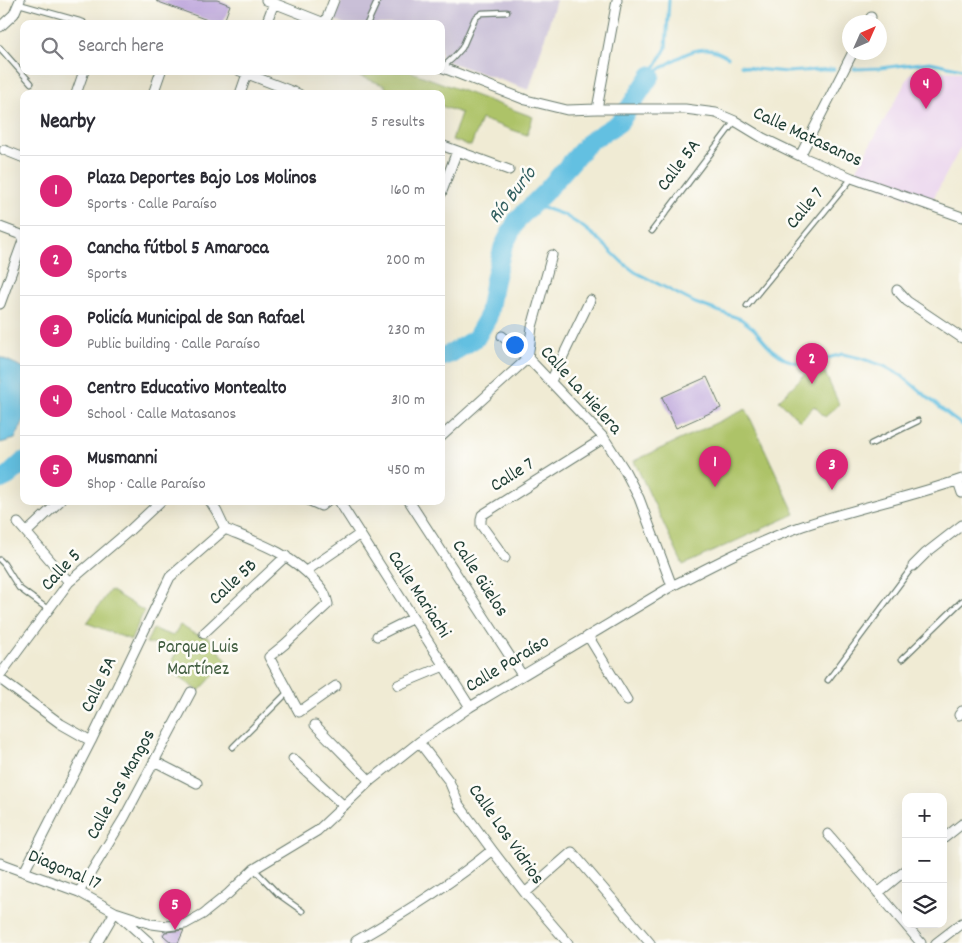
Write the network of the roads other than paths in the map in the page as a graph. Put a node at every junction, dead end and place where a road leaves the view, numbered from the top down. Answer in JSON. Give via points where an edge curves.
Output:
{"nodes":[{"id":1,"x":334,"y":0,"type":"edge"},
{"id":2,"x":378,"y":0,"type":"edge"},
{"id":3,"x":616,"y":0,"type":"edge"},
{"id":4,"x":20,"y":2,"type":"edge"},
{"id":5,"x":270,"y":2,"type":"edge"},
{"id":6,"x":507,"y":12,"type":"dead end"},
{"id":7,"x":77,"y":20,"type":"edge"},
{"id":8,"x":267,"y":20,"type":"edge"},
{"id":9,"x":318,"y":20,"type":"edge"},
{"id":10,"x":327,"y":20,"type":"edge"},
{"id":11,"x":369,"y":20,"type":"edge"},
{"id":12,"x":0,"y":27,"type":"edge"},
{"id":13,"x":0,"y":48,"type":"edge"},
{"id":14,"x":849,"y":60,"type":"edge"},
{"id":15,"x":445,"y":65,"type":"edge"},
{"id":16,"x":445,"y":68,"type":"edge"},
{"id":17,"x":20,"y":71,"type":"edge"},
{"id":18,"x":24,"y":75,"type":"edge"},
{"id":19,"x":83,"y":75,"type":"edge"},
{"id":20,"x":160,"y":75,"type":"edge"},
{"id":21,"x":244,"y":75,"type":"edge"},
{"id":22,"x":252,"y":75,"type":"edge"},
{"id":23,"x":31,"y":83,"type":"dead end"},
{"id":24,"x":77,"y":90,"type":"edge"},
{"id":25,"x":154,"y":90,"type":"edge"},
{"id":26,"x":241,"y":90,"type":"edge"},
{"id":27,"x":289,"y":90,"type":"edge"},
{"id":28,"x":597,"y":109,"type":"junction"},
{"id":29,"x":735,"y":121,"type":"junction"},
{"id":30,"x":445,"y":147,"type":"edge"},
{"id":31,"x":4,"y":150,"type":"dead end"},
{"id":32,"x":457,"y":151,"type":"junction"},
{"id":33,"x":20,"y":156,"type":"edge"},
{"id":34,"x":800,"y":156,"type":"junction"},
{"id":35,"x":509,"y":170,"type":"dead end"},
{"id":36,"x":852,"y":178,"type":"junction"},
{"id":37,"x":445,"y":183,"type":"edge"},
{"id":38,"x":962,"y":217,"type":"edge"},
{"id":39,"x":0,"y":227,"type":"edge"},
{"id":40,"x":652,"y":231,"type":"dead end"},
{"id":41,"x":20,"y":235,"type":"edge"},
{"id":42,"x":20,"y":248,"type":"edge"},
{"id":43,"x":552,"y":255,"type":"dead end"},
{"id":44,"x":897,"y":290,"type":"dead end"},
{"id":45,"x":590,"y":300,"type":"dead end"},
{"id":46,"x":0,"y":304,"type":"edge"},
{"id":47,"x":747,"y":306,"type":"dead end"},
{"id":48,"x":502,"y":336,"type":"dead end"},
{"id":49,"x":962,"y":338,"type":"edge"},
{"id":50,"x":528,"y":358,"type":"junction"},
{"id":51,"x":551,"y":382,"type":"junction"},
{"id":52,"x":918,"y":421,"type":"dead end"},
{"id":53,"x":445,"y":433,"type":"edge"},
{"id":54,"x":604,"y":438,"type":"junction"},
{"id":55,"x":871,"y":444,"type":"dead end"},
{"id":56,"x":960,"y":480,"type":"edge"},
{"id":57,"x":962,"y":493,"type":"edge"},
{"id":58,"x":56,"y":505,"type":"edge"},
{"id":59,"x":157,"y":505,"type":"edge"},
{"id":60,"x":213,"y":505,"type":"edge"},
{"id":61,"x":342,"y":505,"type":"edge"},
{"id":62,"x":412,"y":505,"type":"edge"},
{"id":63,"x":18,"y":523,"type":"dead end"},
{"id":64,"x":962,"y":526,"type":"edge"},
{"id":65,"x":225,"y":529,"type":"junction"},
{"id":66,"x":27,"y":532,"type":"junction"},
{"id":67,"x":360,"y":534,"type":"junction"},
{"id":68,"x":286,"y":556,"type":"junction"},
{"id":69,"x":505,"y":558,"type":"dead end"},
{"id":70,"x":0,"y":560,"type":"edge"},
{"id":71,"x":913,"y":566,"type":"joint"},
{"id":72,"x":306,"y":571,"type":"junction"},
{"id":73,"x":69,"y":582,"type":"junction"},
{"id":74,"x":672,"y":586,"type":"junction"},
{"id":75,"x":962,"y":601,"type":"edge"},
{"id":76,"x":49,"y":610,"type":"junction"},
{"id":77,"x":413,"y":618,"type":"junction"},
{"id":78,"x":204,"y":633,"type":"dead end"},
{"id":79,"x":377,"y":636,"type":"dead end"},
{"id":80,"x":588,"y":636,"type":"junction"},
{"id":81,"x":902,"y":659,"type":"dead end"},
{"id":82,"x":444,"y":666,"type":"junction"},
{"id":83,"x":0,"y":675,"type":"edge"},
{"id":84,"x":522,"y":675,"type":"junction"},
{"id":85,"x":0,"y":680,"type":"edge"},
{"id":86,"x":828,"y":680,"type":"dead end"},
{"id":87,"x":398,"y":685,"type":"dead end"},
{"id":88,"x":336,"y":686,"type":"dead end"},
{"id":89,"x":191,"y":692,"type":"dead end"},
{"id":90,"x":288,"y":692,"type":"junction"},
{"id":91,"x":627,"y":700,"type":"dead end"},
{"id":92,"x":470,"y":707,"type":"junction"},
{"id":93,"x":315,"y":725,"type":"dead end"},
{"id":94,"x":91,"y":741,"type":"junction"},
{"id":95,"x":419,"y":742,"type":"junction"},
{"id":96,"x":233,"y":747,"type":"dead end"},
{"id":97,"x":293,"y":759,"type":"dead end"},
{"id":98,"x":154,"y":761,"type":"junction"},
{"id":99,"x":370,"y":781,"type":"junction"},
{"id":100,"x":197,"y":783,"type":"dead end"},
{"id":101,"x":344,"y":806,"type":"junction"},
{"id":102,"x":961,"y":826,"type":"edge"},
{"id":103,"x":828,"y":834,"type":"dead end"},
{"id":104,"x":944,"y":838,"type":"edge"},
{"id":105,"x":492,"y":850,"type":"junction"},
{"id":106,"x":0,"y":863,"type":"edge"},
{"id":107,"x":254,"y":869,"type":"junction"},
{"id":108,"x":24,"y":872,"type":"junction"},
{"id":109,"x":902,"y":873,"type":"edge"},
{"id":110,"x":79,"y":892,"type":"junction"},
{"id":111,"x":525,"y":892,"type":"junction"},
{"id":112,"x":878,"y":893,"type":"junction"},
{"id":113,"x":302,"y":911,"type":"dead end"},
{"id":114,"x":115,"y":912,"type":"junction"},
{"id":115,"x":962,"y":923,"type":"edge"},
{"id":116,"x":356,"y":941,"type":"dead end"},
{"id":117,"x":97,"y":943,"type":"edge"},
{"id":118,"x":150,"y":943,"type":"edge"},
{"id":119,"x":568,"y":943,"type":"edge"},
{"id":120,"x":650,"y":943,"type":"edge"},
{"id":121,"x":921,"y":943,"type":"edge"},
{"id":122,"x":936,"y":943,"type":"edge"}],
"edges":[{"from":1,"to":10,"type":"street"},
{"from":2,"to":11,"type":"lane"},
{"from":3,"to":28,"type":"street"},
{"from":4,"to":7,"type":"lane"},
{"from":4,"to":12,"type":"street","via":[[14,14]]},
{"from":5,"to":8,"type":"street"},
{"from":5,"to":9,"type":"street"},
{"from":6,"to":15,"type":"lane","via":[[482,13],[475,18],[462,48]]},
{"from":13,"to":17,"type":"lane"},
{"from":14,"to":34,"type":"street"},
{"from":16,"to":28,"type":"street","via":[[534,103],[567,110]]},
{"from":18,"to":23,"type":"lane"},
{"from":19,"to":24,"type":"street"},
{"from":20,"to":25,"type":"street"},
{"from":21,"to":26,"type":"street"},
{"from":22,"to":27,"type":"street"},
{"from":28,"to":29,"type":"street","name":"Calle Matasanos","via":[[685,109],[716,113]]},
{"from":29,"to":34,"type":"street","name":"Calle Matasanos"},
{"from":29,"to":40,"type":"lane","name":"Calle 5A"},
{"from":30,"to":32,"type":"street"},
{"from":31,"to":33,"type":"street"},
{"from":32,"to":35,"type":"street"},
{"from":32,"to":37,"type":"street"},
{"from":34,"to":36,"type":"street","name":"Calle Matasanos"},
{"from":36,"to":38,"type":"street","name":"Calle Matasanos"},
{"from":36,"to":47,"type":"lane","name":"Calle 7"},
{"from":39,"to":41,"type":"street"},
{"from":42,"to":46,"type":"street"},
{"from":43,"to":50,"type":"street","via":[[532,327]]},
{"from":44,"to":49,"type":"street","via":[[907,301]]},
{"from":45,"to":51,"type":"street"},
{"from":48,"to":50,"type":"street","name":"Calle La Hielera"},
{"from":50,"to":51,"type":"street","name":"Calle La Hielera"},
{"from":50,"to":53,"type":"street"},
{"from":51,"to":54,"type":"street","name":"Calle La Hielera"},
{"from":52,"to":55,"type":"lane"},
{"from":54,"to":69,"type":"street","name":"Calle 7","via":[[482,515],[481,525]]},
{"from":54,"to":74,"type":"street","name":"Calle La Hielera","via":[[639,498]]},
{"from":56,"to":57,"type":"street"},
{"from":56,"to":74,"type":"street","name":"Calle Paraíso","via":[[798,528],[756,544]]},
{"from":58,"to":66,"type":"street"},
{"from":59,"to":73,"type":"street","name":"Calle 5"},
{"from":60,"to":65,"type":"street"},
{"from":61,"to":67,"type":"street","name":"Calle Mariachi"},
{"from":62,"to":84,"type":"street","name":"Calle Güelos"},
{"from":63,"to":66,"type":"street"},
{"from":64,"to":71,"type":"street"},
{"from":65,"to":68,"type":"street"},
{"from":65,"to":94,"type":"street","name":"Calle 5A","via":[[170,577]]},
{"from":66,"to":73,"type":"street"},
{"from":67,"to":72,"type":"street"},
{"from":67,"to":77,"type":"street","name":"Calle Mariachi"},
{"from":68,"to":72,"type":"street"},
{"from":68,"to":78,"type":"street","name":"Calle 5B"},
{"from":70,"to":76,"type":"lane","via":[[19,588]]},
{"from":71,"to":86,"type":"lane"},
{"from":72,"to":90,"type":"street","via":[[326,594],[328,604],[269,657]]},
{"from":73,"to":76,"type":"street","name":"Calle 5"},
{"from":74,"to":80,"type":"street","name":"Calle Paraíso"},
{"from":75,"to":81,"type":"lane"},
{"from":76,"to":83,"type":"street","name":"Calle 5"},
{"from":77,"to":79,"type":"street"},
{"from":77,"to":82,"type":"street","name":"Calle Mariachi"},
{"from":80,"to":84,"type":"street","name":"Calle Paraíso"},
{"from":80,"to":91,"type":"street"},
{"from":82,"to":87,"type":"street"},
{"from":82,"to":92,"type":"street","name":"Calle Mariachi"},
{"from":84,"to":92,"type":"street","name":"Calle Paraíso"},
{"from":85,"to":94,"type":"street","via":[[61,724]]},
{"from":88,"to":90,"type":"street","via":[[300,712]]},
{"from":89,"to":98,"type":"street","name":"Calle Los Mangos"},
{"from":90,"to":96,"type":"lane"},
{"from":92,"to":95,"type":"street","name":"Calle Paraíso"},
{"from":93,"to":99,"type":"street"},
{"from":94,"to":108,"type":"street","name":"Calle 5A"},
{"from":95,"to":99,"type":"street","name":"Calle Paraíso"},
{"from":95,"to":105,"type":"street","name":"Calle Los Vidrios","via":[[449,781],[459,805]]},
{"from":97,"to":101,"type":"street"},
{"from":98,"to":100,"type":"street"},
{"from":98,"to":110,"type":"street","name":"Calle Los Mangos"},
{"from":99,"to":101,"type":"street","name":"Calle Paraíso"},
{"from":101,"to":107,"type":"street","name":"Calle Paraíso","via":[[317,831]]},
{"from":102,"to":104,"type":"street"},
{"from":103,"to":112,"type":"street"},
{"from":105,"to":111,"type":"street","name":"Calle Los Vidrios"},
{"from":105,"to":116,"type":"street","via":[[409,911]]},
{"from":106,"to":108,"type":"street","name":"Diagonal 17"},
{"from":107,"to":113,"type":"lane","via":[[278,894]]},
{"from":107,"to":114,"type":"street","name":"Calle Paraíso","via":[[203,914],[185,924],[152,924]]},
{"from":108,"to":110,"type":"street","name":"Diagonal 17"},
{"from":109,"to":112,"type":"street"},
{"from":110,"to":114,"type":"street","name":"Diagonal 17"},
{"from":111,"to":119,"type":"street","name":"Calle Los Vidrios"},
{"from":111,"to":120,"type":"street","via":[[572,852]]},
{"from":112,"to":121,"type":"street"},
{"from":114,"to":117,"type":"street"},
{"from":114,"to":118,"type":"street"},
{"from":115,"to":122,"type":"street"}]}
